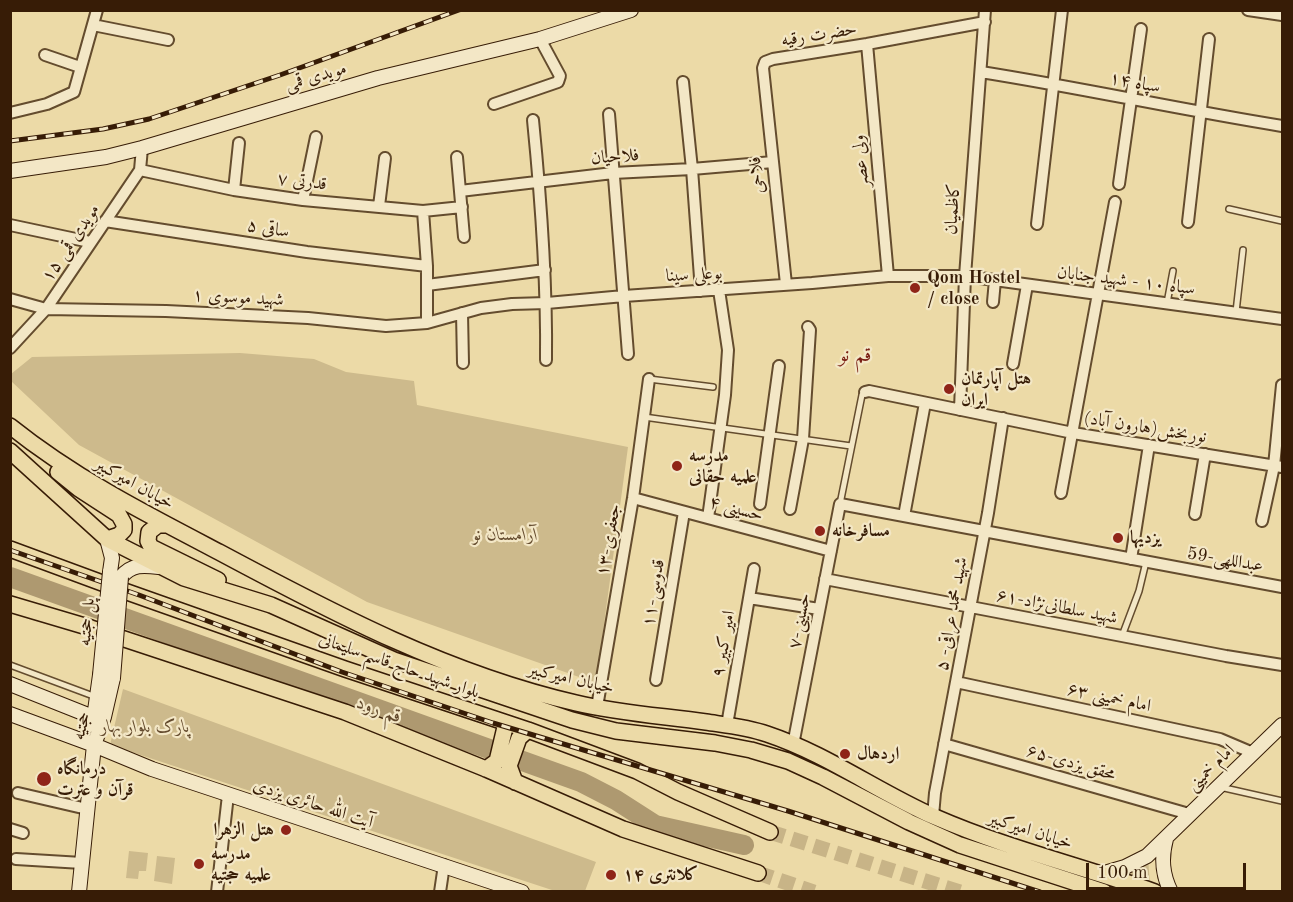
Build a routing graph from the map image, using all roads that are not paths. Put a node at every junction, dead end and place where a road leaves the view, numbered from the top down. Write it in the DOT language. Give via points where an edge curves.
graph roads {
  1 [pos="97,10"];
  2 [pos="631,10"];
  3 [pos="1062,10"];
  4 [pos="1248,10"];
  5 [pos="1282,15"];
  6 [pos="985,16"];
  7 [pos="93,25"];
  8 [pos="1141,29"];
  9 [pos="540,39"];
  10 [pos="1209,39"];
  11 [pos="168,40"];
  12 [pos="867,44"];
  13 [pos="45,55"];
  14 [pos="765,63"];
  15 [pos="81,67"];
  16 [pos="981,72"];
  17 [pos="683,82"];
  18 [pos="1054,83"];
  19 [pos="1133,99"];
  20 [pos="494,104"];
  21 [pos="1199,112"];
  22 [pos="10,113"];
  23 [pos="609,114"];
  24 [pos="533,120"];
  25 [pos="1282,126"];
  26 [pos="316,138"];
  27 [pos="238,143"];
  28 [pos="142,148"];
  29 [pos="457,157"];
  30 [pos="385,158"];
  31 [pos="773,162"];
  32 [pos="692,169"];
  33 [pos="140,170"];
  34 [pos="10,171"];
  35 [pos="614,173"];
  36 [pos="539,182"];
  37 [pos="1119,183"];
  38 [pos="234,190"];
  39 [pos="460,191"];
  40 [pos="303,200"];
  41 [pos="1115,202"];
  42 [pos="379,206"];
  43 [pos="462,207"];
  44 [pos="1229,209"];
  45 [pos="423,211"];
  46 [pos="1282,221"];
  47 [pos="105,222"];
  48 [pos="1188,222"];
  49 [pos="1037,224"];
  50 [pos="10,225"];
  51 [pos="464,237"];
  52 [pos="90,242"];
  53 [pos="1242,249"];
  54 [pos="427,266"];
  55 [pos="545,270"];
  56 [pos="1173,271"];
  57 [pos="888,276"];
  58 [pos="965,276"];
  59 [pos="995,280"];
  60 [pos="786,284"];
  61 [pos="427,285"];
  62 [pos="1027,285"];
  63 [pos="719,290"];
  64 [pos="701,291"];
  65 [pos="1098,294"];
  66 [pos="624,296"];
  67 [pos="10,299"];
  68 [pos="993,302"];
  69 [pos="547,303"];
  70 [pos="1167,303"];
  71 [pos="46,309"];
  72 [pos="462,312"];
  73 [pos="1236,312"];
  74 [pos="1282,318"];
  75 [pos="427,323"];
  76 [pos="808,327"];
  77 [pos="10,348"];
  78 [pos="628,354"];
  79 [pos="546,360"];
  80 [pos="463,363"];
  81 [pos="1013,364"];
  82 [pos="779,366"];
  83 [pos="649,379"];
  84 [pos="1282,385"];
  85 [pos="713,387"];
  86 [pos="865,392"];
  87 [pos="925,403"];
  88 [pos="960,410"];
  89 [pos="644,417"];
  90 [pos="1004,418"];
  91 [pos="721,428"];
  92 [pos="15,430"];
  93 [pos="1073,433"];
  94 [pos="770,435"];
  95 [pos="803,439"];
  96 [pos="1149,445"];
  97 [pos="851,446"];
  98 [pos="10,451"];
  99 [pos="1205,454"];
  100 [pos="1278,466"];
  101 [pos="1061,493"];
  102 [pos="633,498"];
  103 [pos="760,504"];
  104 [pos="840,504"];
  105 [pos="790,509"];
  106 [pos="684,512"];
  107 [pos="1195,514"];
  108 [pos="904,516"];
  109 [pos="708,518"];
  110 [pos="1262,520"];
  111 [pos="167,525"];
  112 [pos="984,531"];
  113 [pos="107,539"];
  114 [pos="10,549"];
  115 [pos="831,551"];
  116 [pos="1131,559"];
  117 [pos="1146,562"];
  118 [pos="159,567"];
  119 [pos="754,569"];
  120 [pos="116,575"];
  121 [pos="825,579"];
  122 [pos="1282,587"];
  123 [pos="749,598"];
  124 [pos="10,604"];
  125 [pos="271,605"];
  126 [pos="969,606"];
  127 [pos="819,609"];
  128 [pos="1122,636"];
  129 [pos="10,665"];
  130 [pos="1282,665"];
  131 [pos="106,676"];
  132 [pos="656,681"];
  133 [pos="956,682"];
  134 [pos="10,684"];
  135 [pos="96,697"];
  136 [pos="597,707"];
  137 [pos="10,714"];
  138 [pos="93,717"];
  139 [pos="727,725"];
  140 [pos="1282,725"];
  141 [pos="514,731"];
  142 [pos="944,744"];
  143 [pos="94,745"];
  144 [pos="793,745"];
  145 [pos="1253,753"];
  146 [pos="498,765"];
  147 [pos="515,783"];
  148 [pos="1218,787"];
  149 [pos="18,793"];
  150 [pos="228,795"];
  151 [pos="1282,801"];
  152 [pos="87,809"];
  153 [pos="1189,814"];
  154 [pos="933,816"];
  155 [pos="10,829"];
  156 [pos="770,832"];
  157 [pos="23,833"];
  158 [pos="1166,839"];
  159 [pos="16,859"];
  160 [pos="82,863"];
  161 [pos="444,865"];
  162 [pos="758,873"];
  163 [pos="1101,874"];
  164 [pos="79,891"];
  165 [pos="217,891"];
  166 [pos="440,891"];
  167 [pos="522,891"];
  168 [pos="1104,891"];
  169 [pos="1155,891"];
  170 [pos="1171,891"];
  1 -- 7 [label="street"];
  2 -- 9 [label="main road, مویدی قمی"];
  3 -- 18 [label="street"];
  4 -- 5 [label="street"];
  6 -- 12 [label="street, حضرت رقیه"];
  6 -- 16 [label="street, کاظمیان"];
  7 -- 11 [label="street"];
  7 -- 15 [label="street"];
  8 -- 19 [label="street"];
  9 -- 20 [label="street" via="560,76 558,82"];
  9 -- 28 [label="main road, مویدی قمی" via="378,78"];
  10 -- 21 [label="street"];
  12 -- 14 [label="street, حضرت رقیه"];
  12 -- 57 [label="street, ولی عصر"];
  13 -- 15 [label="street"];
  14 -- 31 [label="street, فلاحی"];
  15 -- 22 [label="street" via="74,92"];
  16 -- 18 [label="street, سپاه ۱۴"];
  16 -- 58 [label="street, کاظمیان"];
  17 -- 32 [label="street"];
  18 -- 19 [label="street, سپاه ۱۴"];
  18 -- 49 [label="street"];
  19 -- 21 [label="street, سپاه ۱۴"];
  19 -- 37 [label="street"];
  21 -- 25 [label="street, سپاه ۱۴"];
  21 -- 48 [label="street"];
  23 -- 35 [label="street"];
  24 -- 36 [label="street"];
  26 -- 40 [label="street"];
  27 -- 38 [label="street"];
  28 -- 33 [label="street, مویدی قمی ۱۵"];
  28 -- 34 [label="main road, مویدی قمی" via="106,158"];
  29 -- 39 [label="street"];
  30 -- 42 [label="street"];
  31 -- 32 [label="street, فلاحیان"];
  31 -- 60 [label="street, فلاحی"];
  32 -- 35 [label="street, فلاحیان"];
  32 -- 64 [label="street"];
  33 -- 38 [label="street, قدرتی ۷"];
  33 -- 47 [label="street, مویدی قمی ۱۵"];
  35 -- 36 [label="street, فلاحیان"];
  35 -- 66 [label="street"];
  36 -- 39 [label="street, فلاحیان"];
  36 -- 55 [label="street"];
  38 -- 40 [label="street, قدرتی ۷"];
  39 -- 43 [label="street"];
  40 -- 42 [label="street, قدرتی ۷"];
  41 -- 65 [label="street"];
  42 -- 45 [label="street, قدرتی ۷"];
  43 -- 45 [label="street, قدرتی ۷"];
  43 -- 51 [label="street"];
  44 -- 46 [label="lane"];
  45 -- 54 [label="street"];
  47 -- 52 [label="street, مویدی قمی ۱۵"];
  47 -- 54 [label="street, ساقی ۵"];
  50 -- 52 [label="street"];
  52 -- 71 [label="street, مویدی قمی ۱۵"];
  53 -- 73 [label="lane"];
  54 -- 61 [label="street"];
  55 -- 61 [label="street"];
  55 -- 69 [label="street"];
  56 -- 70 [label="lane"];
  57 -- 58 [label="street, بوعلی سینا"];
  57 -- 60 [label="street, بوعلی سینا"];
  58 -- 59 [label="street, سپاه ۱۰ - شهید جنابان"];
  58 -- 88 [label="street, کاظمیان"];
  59 -- 62 [label="street, سپاه ۱۰ - شهید جنابان"];
  59 -- 68 [label="street"];
  60 -- 63 [label="street, بوعلی سینا"];
  61 -- 75 [label="street"];
  62 -- 65 [label="street, سپاه ۱۰ - شهید جنابان"];
  62 -- 81 [label="street"];
  63 -- 64 [label="street, بوعلی سینا"];
  63 -- 91 [label="street" via="728,350"];
  64 -- 66 [label="street, بوعلی سینا"];
  65 -- 70 [label="street, سپاه ۱۰ - شهید جنابان"];
  65 -- 93 [label="street"];
  66 -- 69 [label="street, بوعلی سینا"];
  66 -- 78 [label="street"];
  67 -- 71 [label="street, شهید موسوی ۱"];
  69 -- 72 [label="street, بوعلی سینا"];
  69 -- 79 [label="street"];
  70 -- 73 [label="street, سپاه ۱۰ - شهید جنابان"];
  71 -- 75 [label="street, شهید موسوی ۱" via="308,318 386,326"];
  71 -- 77 [label="street, مویدی قمی ۱۵"];
  72 -- 75 [label="street, بوعلی سینا"];
  72 -- 80 [label="street"];
  73 -- 74 [label="street, سپاه ۱۰ - شهید جنابان"];
  76 -- 95 [label="street" via="810,357"];
  82 -- 94 [label="street"];
  83 -- 85 [label="lane"];
  83 -- 89 [label="street, جعفری-۱۳"];
  84 -- 100 [label="street"];
  86 -- 87 [label="street, نوربخش(هارون آباد)"];
  86 -- 97 [label="lane"];
  87 -- 88 [label="street, نوربخش(هارون آباد)"];
  87 -- 108 [label="street"];
  88 -- 90 [label="street, نوربخش(هارون آباد)"];
  89 -- 91 [label="lane"];
  89 -- 102 [label="street, جعفری-۱۳"];
  90 -- 93 [label="street, نوربخش(هارون آباد)"];
  90 -- 112 [label="street, شهید محمد عراقی- ۵"];
  91 -- 94 [label="lane"];
  91 -- 109 [label="street"];
  92 -- 111 [label="main road, خیابان امیرکبیر" via="90,483"];
  92 -- 113 [label="main road" via="79,489 123,518 124,530"];
  93 -- 96 [label="street, نوربخش(هارون آباد)"];
  93 -- 101 [label="street"];
  94 -- 95 [label="lane"];
  94 -- 103 [label="street"];
  95 -- 97 [label="lane"];
  95 -- 105 [label="street"];
  96 -- 99 [label="street, نوربخش(هارون آباد)"];
  96 -- 116 [label="street"];
  97 -- 104 [label="lane"];
  98 -- 113 [label="main road, خیابان امیرکبیر"];
  99 -- 100 [label="street, نوربخش(هارون آباد)"];
  99 -- 107 [label="street"];
  100 -- 110 [label="street"];
  102 -- 106 [label="street, حسینی ۴"];
  102 -- 136 [label="street, جعفری-۱۳"];
  104 -- 108 [label="street, عبداللهی-59"];
  104 -- 115 [label="street, حسینی-۷"];
  106 -- 109 [label="street, حسینی ۴"];
  106 -- 132 [label="street, قدوسی-۱۱"];
  108 -- 112 [label="street, عبداللهی-59"];
  109 -- 115 [label="street, حسینی ۴"];
  111 -- 125 [label="main road" via="158,525 149,532 148,541 157,552"];
  111 -- 136 [label="main road, خیابان امیرکبیر" via="397,642 507,684"];
  112 -- 116 [label="street, عبداللهی-59"];
  112 -- 126 [label="street, شهید محمد عراقی- ۵"];
  113 -- 118 [label="main road, خیابان امیرکبیر"];
  113 -- 120 [label="main road, پل حجتیه"];
  114 -- 141 [label="main road, بلوار شهید حاج قاسم سلیمانی"];
  115 -- 121 [label="street, حسینی-۷"];
  116 -- 117 [label="street, عبداللهی-59"];
  117 -- 122 [label="street, عبداللهی-59"];
  117 -- 128 [label="lane"];
  118 -- 120 [label="main road" via="137,566"];
  118 -- 125 [label="main road, خیابان امیرکبیر"];
  119 -- 123 [label="street, امیر کبیر ۹"];
  120 -- 131 [label="main road, پل حجتیه, bridge"];
  121 -- 126 [label="street, شهید سلطانی‌نژاد-۶۱"];
  121 -- 127 [label="street, حسینی-۷"];
  123 -- 127 [label="street"];
  123 -- 139 [label="street, امیر کبیر ۹"];
  124 -- 146 [label="main road"];
  125 -- 168 [label="main road, خیابان امیرکبیر" via="394,660 572,720 616,731 724,744 788,761 960,845"];
  126 -- 128 [label="street, شهید سلطانی‌نژاد-۶۱"];
  126 -- 133 [label="street, شهید محمد عراقی- ۵"];
  127 -- 144 [label="street, حسینی-۷"];
  128 -- 130 [label="street, شهید سلطانی‌نژاد-۶۱"];
  129 -- 135 [label="lane"];
  131 -- 135 [label="main road, حجتیه"];
  131 -- 143 [label="main road, حجتیه" via="104,717"];
  133 -- 142 [label="street, شهید محمد عراقی- ۵"];
  133 -- 145 [label="street, امام خمینی ۶۳" via="1220,739"];
  134 -- 138 [label="main road"];
  135 -- 138 [label="main road, حجتیه"];
  136 -- 139 [label="main road, خیابان امیرکبیر"];
  137 -- 143 [label="main road, آیت الله‌ حائری‌ یزدی"];
  138 -- 143 [label="main road, حجتیه"];
  139 -- 144 [label="main road, خیابان امیرکبیر" via="756,730"];
  140 -- 145 [label="main road, امام خمینی"];
  141 -- 146 [label="main road"];
  141 -- 156 [label="main road, بلوار شهید حاج قاسم سلیمانی" via="637,771"];
  142 -- 153 [label="street, محقق یزدی-۶۵"];
  142 -- 154 [label="street, شهید محمد عراقی- ۵"];
  143 -- 150 [label="main road, آیت الله‌ حائری‌ یزدی"];
  143 -- 152 [label="main road, حجتیه"];
  144 -- 154 [label="main road, خیابان امیرکبیر"];
  145 -- 148 [label="main road, امام خمینی"];
  146 -- 147 [label="main road"];
  146 -- 147 [label="main road"];
  147 -- 162 [label="main road" via="623,830"];
  148 -- 151 [label="lane"];
  148 -- 153 [label="main road, امام خمینی"];
  149 -- 152 [label="street"];
  150 -- 161 [label="main road, آیت الله‌ حائری‌ یزدی"];
  150 -- 165 [label="street"];
  152 -- 160 [label="main road, حجتیه"];
  153 -- 158 [label="main road, امام خمینی"];
  154 -- 163 [label="main road, خیابان امیرکبیر" via="990,840"];
  155 -- 157 [label="street"];
  158 -- 163 [label="main road, امام خمینی" via="1147,856"];
  158 -- 170 [label="main road" via="1163,870"];
  159 -- 160 [label="street"];
  160 -- 164 [label="main road, حجتیه"];
  161 -- 166 [label="street"];
  161 -- 167 [label="main road, آیت الله‌ حائری‌ یزدی"];
  163 -- 169 [label="main road, خیابان امیرکبیر"];
}
